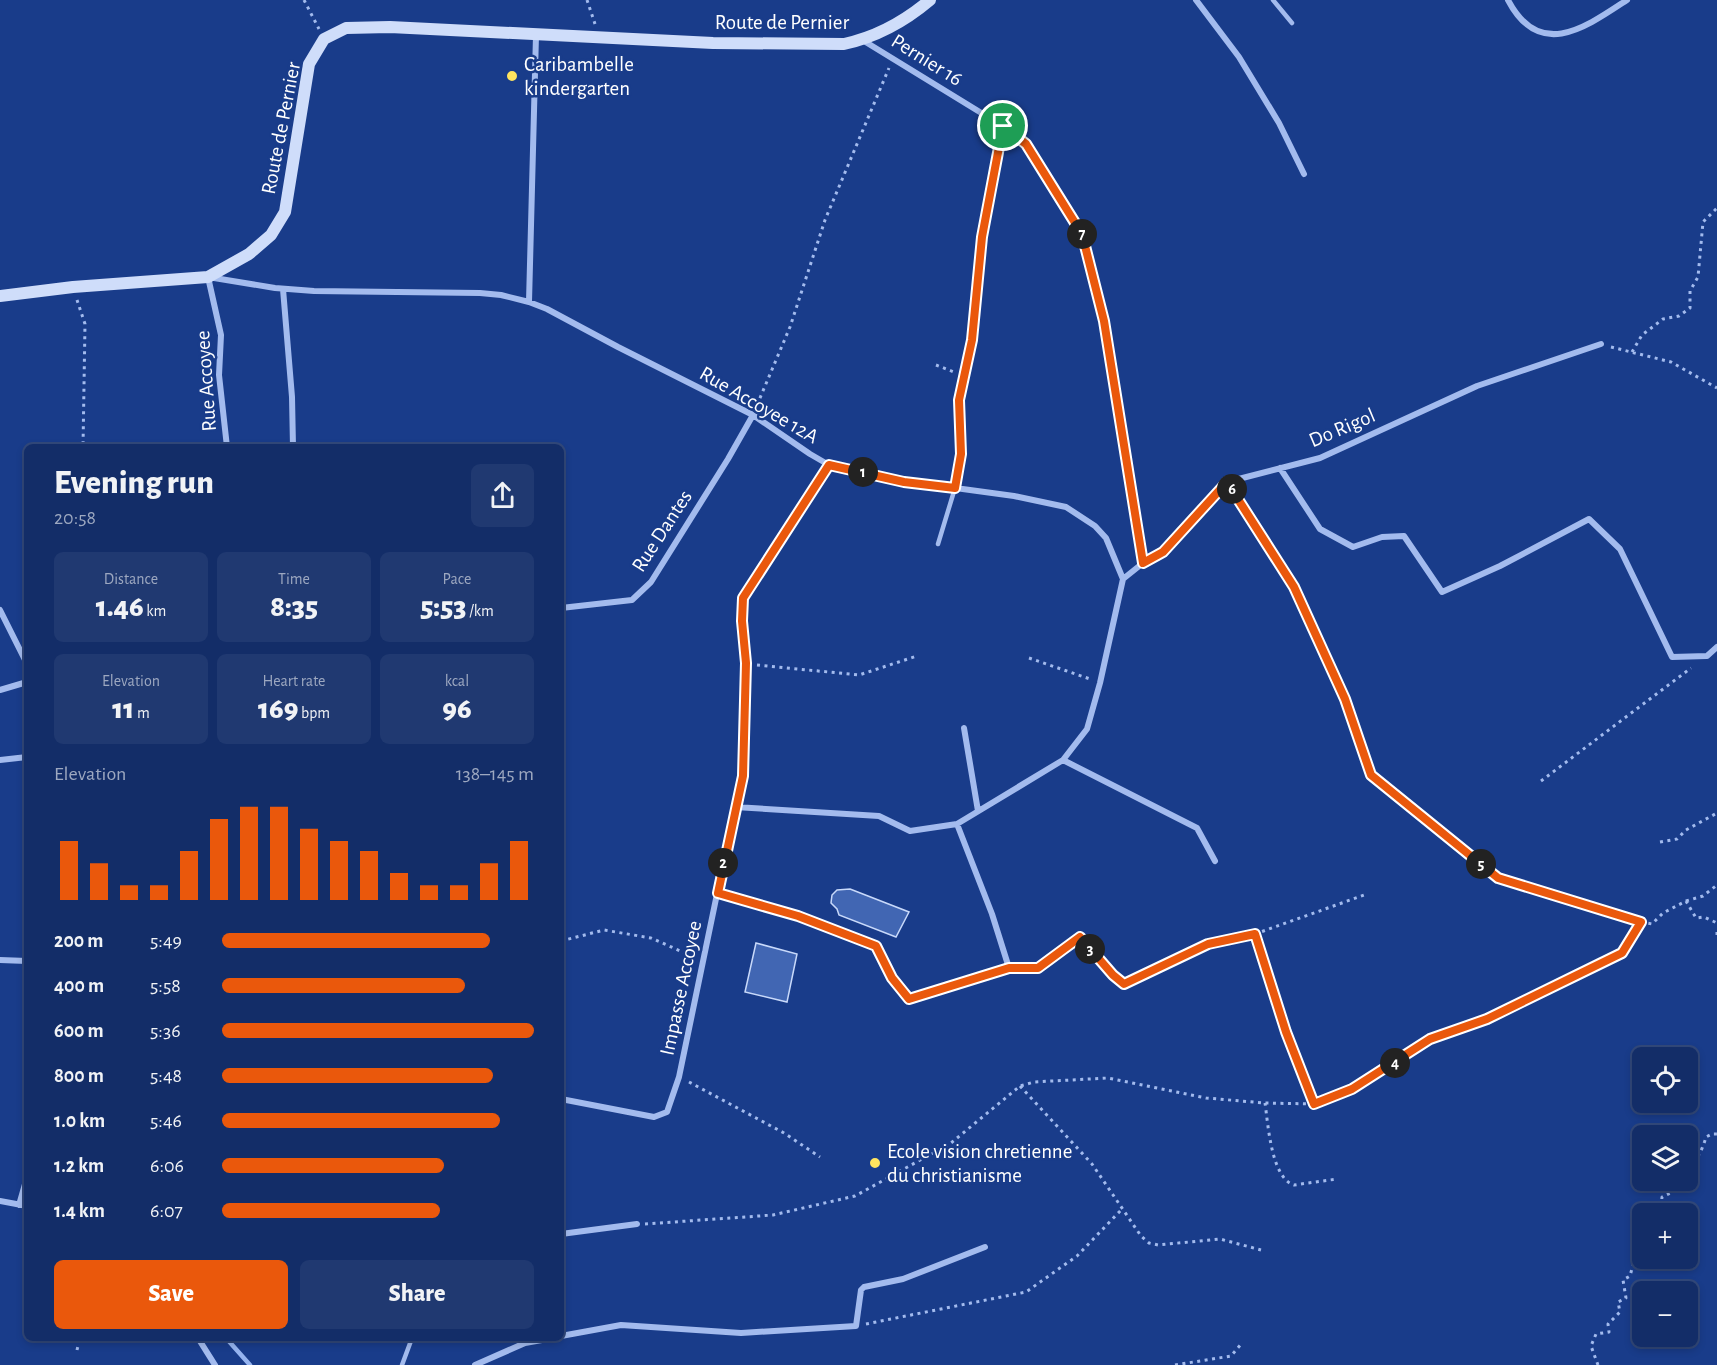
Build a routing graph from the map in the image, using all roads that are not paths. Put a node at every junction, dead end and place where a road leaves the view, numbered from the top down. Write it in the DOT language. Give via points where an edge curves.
graph roads {
  1 [pos="930,0"];
  2 [pos="1196,0"];
  3 [pos="1273,0"];
  4 [pos="1508,0"];
  5 [pos="1627,0"];
  6 [pos="1292,23"];
  7 [pos="536,34"];
  8 [pos="863,40"];
  9 [pos="1003,126"];
  10 [pos="1304,174"];
  11 [pos="208,277"];
  12 [pos="283,289"];
  13 [pos="0,296"];
  14 [pos="529,302"];
  15 [pos="1600,344"];
  16 [pos="753,415"];
  17 [pos="227,444"];
  18 [pos="293,444"];
  19 [pos="829,465"];
  20 [pos="1280,468"];
  21 [pos="955,488"];
  22 [pos="938,544"];
  23 [pos="1143,563"];
  24 [pos="1124,579"];
  25 [pos="564,608"];
  26 [pos="0,610"];
  27 [pos="1717,647"];
  28 [pos="24,658"];
  29 [pos="24,682"];
  30 [pos="0,690"];
  31 [pos="964,728"];
  32 [pos="24,757"];
  33 [pos="0,760"];
  34 [pos="1063,760"];
  35 [pos="735,807"];
  36 [pos="978,811"];
  37 [pos="957,824"];
  38 [pos="1215,861"];
  39 [pos="0,960"];
  40 [pos="24,961"];
  41 [pos="1009,968"];
  42 [pos="564,1100"];
  43 [pos="24,1188"];
  44 [pos="0,1201"];
  45 [pos="19,1205"];
  46 [pos="24,1206"];
  47 [pos="638,1224"];
  48 [pos="564,1234"];
  49 [pos="985,1246"];
  50 [pos="564,1335"];
  51 [pos="200,1341"];
  52 [pos="411,1341"];
  53 [pos="536,1341"];
  54 [pos="215,1365"];
  55 [pos="402,1365"];
  56 [pos="475,1365"];
  1 -- 8 [label="street, Route de Pernier" via="913,15"];
  2 -- 10 [label="street" via="1239,57 1280,123"];
  3 -- 6 [label="lane"];
  4 -- 5 [label="street" via="1516,14 1531,26 1555,36 1580,27"];
  7 -- 8 [label="street, Route de Pernier" via="772,44 844,44"];
  7 -- 11 [label="street, Route de Pernier" via="346,28 324,39 309,63 285,212 271,235 249,254"];
  7 -- 14 [label="street"];
  8 -- 9 [label="street, Pernier 16"];
  9 -- 21 [label="street" via="982,237 972,340 963,377 958,415 961,454"];
  9 -- 23 [label="street, Pernier 16" via="1026,144 1082,234 1104,321"];
  11 -- 12 [label="street, Rue Accoyee 12A"];
  11 -- 13 [label="street, Route de Pernier"];
  11 -- 17 [label="street, Rue Accoyee" via="221,335 219,375"];
  12 -- 14 [label="street, Rue Accoyee 12A" via="480,293"];
  12 -- 18 [label="street"];
  14 -- 16 [label="street, Rue Accoyee 12A"];
  15 -- 20 [label="street, Do Rigol" via="1477,386 1320,458"];
  16 -- 19 [label="street, Rue Accoyee 12A"];
  16 -- 25 [label="street, Rue Dantes" via="651,582 632,600"];
  19 -- 21 [label="street, Rue Accoyee 12A" via="904,482"];
  19 -- 35 [label="street, Impasse Accoyee" via="743,598 743,776"];
  20 -- 23 [label="street, Do Rigol" via="1227,482 1163,552"];
  20 -- 27 [label="street" via="1320,529 1353,547 1382,537 1404,536 1442,592 1589,519 1620,549 1672,657 1707,656"];
  21 -- 22 [label="lane"];
  21 -- 24 [label="street, Rue Accoyee 12A" via="1066,507 1106,538"];
  23 -- 24 [label="street"];
  24 -- 34 [label="street" via="1087,729"];
  26 -- 28 [label="street"];
  29 -- 30 [label="street"];
  31 -- 36 [label="street"];
  32 -- 33 [label="street"];
  34 -- 36 [label="street"];
  34 -- 38 [label="street" via="1197,828"];
  35 -- 37 [label="street" via="879,816 910,831"];
  35 -- 42 [label="street, Impasse Accoyee" via="679,1077 667,1112 654,1118"];
  36 -- 37 [label="street"];
  37 -- 41 [label="street"];
  39 -- 40 [label="street"];
  43 -- 45 [label="street"];
  44 -- 45 [label="street"];
  45 -- 46 [label="street"];
  47 -- 48 [label="street"];
  49 -- 50 [label="street" via="903,1279 864,1287 856,1326 741,1333 621,1325"];
  51 -- 54 [label="street"];
  52 -- 55 [label="lane"];
  53 -- 56 [label="street"];
}
